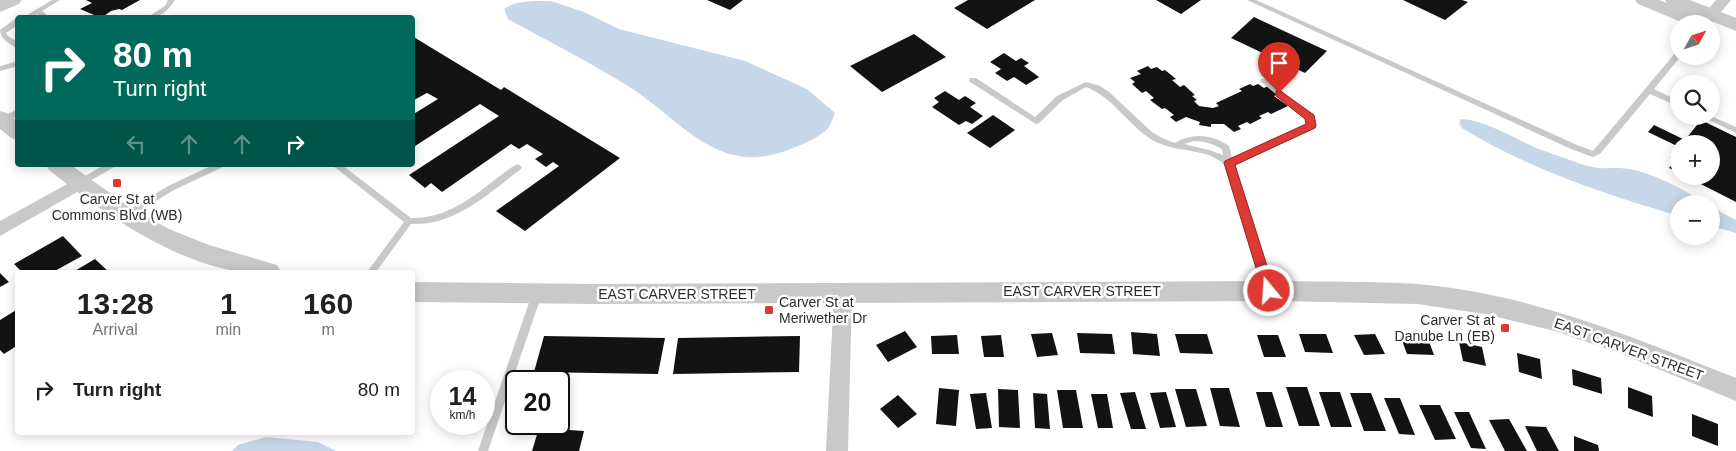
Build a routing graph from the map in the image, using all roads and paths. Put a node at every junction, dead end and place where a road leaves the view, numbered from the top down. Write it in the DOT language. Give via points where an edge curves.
graph roads {
  1 [pos="13,0"];
  2 [pos="57,0"];
  3 [pos="172,0"];
  4 [pos="1250,0"];
  5 [pos="1644,0"];
  6 [pos="1674,0"];
  7 [pos="1724,0"];
  8 [pos="0,7"];
  9 [pos="37,11"];
  10 [pos="30,15"];
  11 [pos="43,15"];
  12 [pos="154,15"];
  13 [pos="1687,15"];
  14 [pos="1696,15"];
  15 [pos="1712,15"];
  16 [pos="15,23"];
  17 [pos="1720,23"];
  18 [pos="1736,25"];
  19 [pos="1720,29"];
  20 [pos="1736,38"];
  21 [pos="15,44"];
  22 [pos="15,64"];
  23 [pos="1670,64"];
  24 [pos="0,69"];
  25 [pos="972,80"];
  26 [pos="1264,81"];
  27 [pos="1648,90"];
  28 [pos="1670,100"];
  29 [pos="1720,123"];
  30 [pos="1736,130"];
  31 [pos="1175,146"];
  32 [pos="1229,163"];
  33 [pos="60,167"];
  34 [pos="108,167"];
  35 [pos="216,167"];
  36 [pos="339,167"];
  37 [pos="518,167"];
  38 [pos="80,183"];
  39 [pos="127,215"];
  40 [pos="409,221"];
  41 [pos="0,229"];
  42 [pos="262,270"];
  43 [pos="373,270"];
  44 [pos="1269,291"];
  45 [pos="415,292"];
  46 [pos="843,292"];
  47 [pos="537,294"];
  48 [pos="1736,390"];
  49 [pos="483,451"];
  50 [pos="837,451"];
  1 -- 8 [label="street"];
  2 -- 9 [label="lane"];
  3 -- 12 [label="lane"];
  4 -- 27 [label="lane" via="1593,154"];
  5 -- 13 [label="street"];
  6 -- 14 [label="street"];
  7 -- 15 [label="street"];
  9 -- 10 [label="lane"];
  9 -- 11 [label="lane"];
  16 -- 21 [label="lane" via="2,32"];
  17 -- 18 [label="street"];
  19 -- 20 [label="street"];
  22 -- 24 [label="lane"];
  23 -- 27 [label="lane"];
  25 -- 31 [label="lane" via="1036,121 1060,98 1086,84 1099,88 1158,140"];
  26 -- 32 [label="lane" via="1310,118 1311,125"];
  27 -- 28 [label="lane"];
  29 -- 30 [label="lane"];
  31 -- 32 [label="lane" via="1216,154"];
  31 -- 32 [label="lane" via="1184,140 1197,138 1214,140 1226,148"];
  32 -- 44 [label="lane"];
  33 -- 38 [label="street"];
  34 -- 38 [label="lane"];
  35 -- 39 [label="lane" via="171,188"];
  36 -- 40 [label="lane"];
  37 -- 40 [label="lane" via="444,217"];
  38 -- 39 [label="street"];
  38 -- 41 [label="street"];
  39 -- 42 [label="street" via="162,235 203,252"];
  40 -- 43 [label="lane"];
  44 -- 46 [label="street, EAST CARVER STREET"];
  44 -- 48 [label="street, EAST CARVER STREET" via="1397,292 1485,304 1591,332"];
  45 -- 47 [label="street, EAST CARVER STREET"];
  46 -- 47 [label="street, EAST CARVER STREET"];
  46 -- 50 [label="street"];
  47 -- 49 [label="lane"];
}
